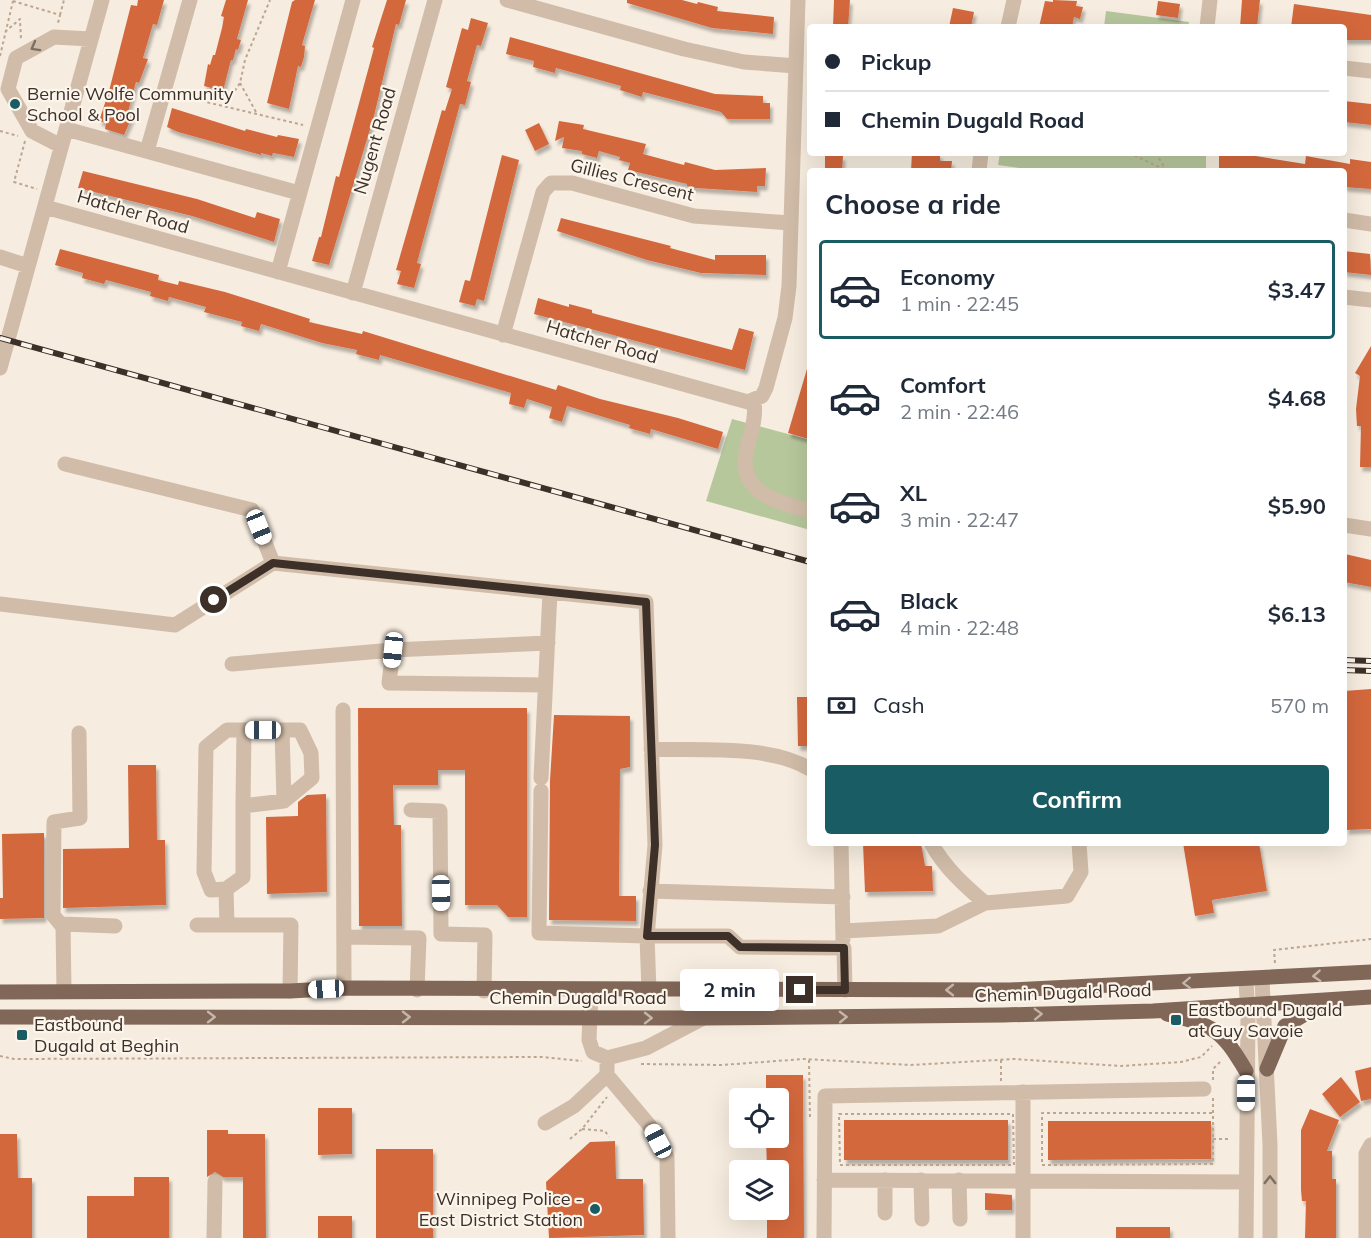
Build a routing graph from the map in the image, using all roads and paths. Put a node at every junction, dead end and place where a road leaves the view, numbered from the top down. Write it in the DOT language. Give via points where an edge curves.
graph roads {
  1 [pos="64,0"];
  2 [pos="102,0"];
  3 [pos="190,0"];
  4 [pos="270,0"];
  5 [pos="353,0"];
  6 [pos="435,0"];
  7 [pos="507,0"];
  8 [pos="798,0"];
  9 [pos="1014,0"];
  10 [pos="1209,0"];
  11 [pos="13,1"];
  12 [pos="60,15"];
  13 [pos="1009,24"];
  14 [pos="1207,24"];
  15 [pos="3,34"];
  16 [pos="56,37"];
  17 [pos="90,39"];
  18 [pos="21,43"];
  19 [pos="0,56"];
  20 [pos="796,66"];
  21 [pos="1347,68"];
  22 [pos="1371,71"];
  23 [pos="240,83"];
  24 [pos="165,86"];
  25 [pos="225,106"];
  26 [pos="256,112"];
  27 [pos="66,129"];
  28 [pos="317,129"];
  29 [pos="0,130"];
  30 [pos="61,146"];
  31 [pos="147,152"];
  32 [pos="1137,156"];
  33 [pos="1163,168"];
  34 [pos="43,190"];
  35 [pos="299,193"];
  36 [pos="45,207"];
  37 [pos="1347,220"];
  38 [pos="791,223"];
  39 [pos="1371,224"];
  40 [pos="0,257"];
  41 [pos="28,266"];
  42 [pos="278,272"];
  43 [pos="353,293"];
  44 [pos="1347,297"];
  45 [pos="1371,300"];
  46 [pos="503,335"];
  47 [pos="0,369"];
  48 [pos="754,401"];
  49 [pos="65,464"];
  50 [pos="807,510"];
  51 [pos="1347,526"];
  52 [pos="1371,530"];
  53 [pos="273,563"];
  54 [pos="550,592"];
  55 [pos="0,604"];
  56 [pos="548,643"];
  57 [pos="393,650"];
  58 [pos="232,664"];
  59 [pos="544,685"];
  60 [pos="343,710"];
  61 [pos="244,730"];
  62 [pos="282,730"];
  63 [pos="79,733"];
  64 [pos="651,749"];
  65 [pos="807,767"];
  66 [pos="284,801"];
  67 [pos="243,806"];
  68 [pos="411,810"];
  69 [pos="841,846"];
  70 [pos="933,846"];
  71 [pos="1079,846"];
  72 [pos="226,890"];
  73 [pos="650,891"];
  74 [pos="843,897"];
  75 [pos="985,903"];
  76 [pos="197,925"];
  77 [pos="227,925"];
  78 [pos="115,926"];
  79 [pos="63,927"];
  80 [pos="843,931"];
  81 [pos="441,934"];
  82 [pos="647,936"];
  83 [pos="344,937"];
  84 [pos="419,938"];
  85 [pos="1371,939"];
  86 [pos="844,948"];
  87 [pos="1274,950"];
  88 [pos="1371,972"];
  89 [pos="1246,980"];
  90 [pos="1262,980"];
  91 [pos="0,985"];
  92 [pos="344,988"];
  93 [pos="417,990"];
  94 [pos="845,990"];
  95 [pos="20,991"];
  96 [pos="64,991"];
  97 [pos="290,991"];
  98 [pos="484,991"];
  99 [pos="591,991"];
  100 [pos="649,991"];
  101 [pos="0,992"];
  102 [pos="1371,997"];
  103 [pos="1332,999"];
  104 [pos="1263,1004"];
  105 [pos="1247,1005"];
  106 [pos="1153,1011"];
  107 [pos="590,1017"];
  108 [pos="2,1018"];
  109 [pos="703,1018"];
  110 [pos="607,1058"];
  111 [pos="1224,1058"];
  112 [pos="1267,1068"];
  113 [pos="1246,1071"];
  114 [pos="607,1075"];
  115 [pos="1204,1089"];
  116 [pos="1023,1092"];
  117 [pos="609,1095"];
  118 [pos="1213,1113"];
  119 [pos="1001,1114"];
  120 [pos="545,1124"];
  121 [pos="582,1129"];
  122 [pos="609,1137"];
  123 [pos="1231,1138"];
  124 [pos="570,1139"];
  125 [pos="1213,1139"];
  126 [pos="1371,1145"];
  127 [pos="824,1180"];
  128 [pos="885,1180"];
  129 [pos="921,1180"];
  130 [pos="960,1180"];
  131 [pos="1023,1180"];
  132 [pos="215,1182"];
  133 [pos="1246,1182"];
  134 [pos="885,1213"];
  135 [pos="922,1219"];
  136 [pos="960,1219"];
  137 [pos="1368,1219"];
  138 [pos="214,1238"];
  139 [pos="668,1238"];
  140 [pos="824,1238"];
  141 [pos="1023,1238"];
  142 [pos="1246,1238"];
  143 [pos="1270,1238"];
  144 [pos="1366,1238"];
  1 -- 12 [label="path"];
  2 -- 17 [label="street"];
  3 -- 24 [label="street"];
  4 -- 23 [label="path" via="245,60"];
  5 -- 28 [label="street"];
  6 -- 43 [label="street, Nugent Road"];
  7 -- 20 [label="street" via="694,51 744,62"];
  8 -- 20 [label="street"];
  9 -- 13 [label="street"];
  10 -- 14 [label="street"];
  11 -- 12 [label="path"];
  11 -- 15 [label="path"];
  12 -- 16 [label="path"];
  15 -- 18 [label="path" via="20,19"];
  15 -- 19 [label="path"];
  16 -- 17 [label="street"];
  16 -- 30 [label="street, one-way" via="16,58 8,89 32,130"];
  17 -- 27 [label="street"];
  20 -- 38 [label="street"];
  21 -- 22 [label="street"];
  23 -- 25 [label="path"];
  23 -- 26 [label="path"];
  24 -- 25 [label="path"];
  24 -- 31 [label="street"];
  25 -- 26 [label="path"];
  26 -- 28 [label="path"];
  27 -- 30 [label="street"];
  27 -- 31 [label="street"];
  28 -- 35 [label="street"];
  29 -- 34 [label="path" via="26,138 14,182"];
  30 -- 36 [label="street"];
  31 -- 35 [label="street"];
  32 -- 33 [label="path"];
  35 -- 42 [label="street"];
  36 -- 41 [label="street"];
  36 -- 42 [label="street, Hatcher Road"];
  37 -- 39 [label="street"];
  38 -- 46 [label="street, Gillies Crescent" via="694,216 573,183 551,183 543,192"];
  38 -- 48 [label="street" via="785,318 766,388"];
  40 -- 41 [label="street"];
  41 -- 47 [label="street"];
  42 -- 43 [label="street, Hatcher Road"];
  43 -- 46 [label="street, Hatcher Road"];
  44 -- 45 [label="street"];
  46 -- 48 [label="street, Hatcher Road" via="739,401"];
  48 -- 50 [label="street" via="756,417 746,461 747,475 754,487 772,500"];
  49 -- 53 [label="street" via="252,510"];
  51 -- 52 [label="street"];
  53 -- 54 [label="street"];
  53 -- 55 [label="street" via="176,625"];
  54 -- 56 [label="street"];
  54 -- 64 [label="street" via="646,602"];
  56 -- 57 [label="street"];
  56 -- 59 [label="street"];
  57 -- 58 [label="street"];
  57 -- 59 [label="street" via="389,683"];
  59 -- 82 [label="street" via="539,933"];
  60 -- 83 [label="street"];
  61 -- 62 [label="street"];
  61 -- 67 [label="street"];
  61 -- 72 [label="street" via="227,730 206,747 204,872 211,890"];
  62 -- 66 [label="street"];
  62 -- 66 [label="street" via="300,730 311,753 312,778"];
  63 -- 79 [label="street" via="80,818 54,822 53,915"];
  64 -- 65 [label="street" via="764,753"];
  64 -- 73 [label="street" via="655,845"];
  66 -- 67 [label="street"];
  67 -- 72 [label="street" via="243,877"];
  68 -- 81 [label="street" via="440,811"];
  69 -- 74 [label="street"];
  70 -- 75 [label="street" via="940,860"];
  71 -- 75 [label="street" via="1081,872 1067,896"];
  72 -- 77 [label="street"];
  73 -- 74 [label="street"];
  73 -- 82 [label="street"];
  74 -- 80 [label="street"];
  75 -- 80 [label="street" via="938,926"];
  76 -- 77 [label="street"];
  77 -- 97 [label="street" via="291,925"];
  78 -- 79 [label="street"];
  79 -- 96 [label="street"];
  80 -- 86 [label="street"];
  81 -- 84 [label="street"];
  81 -- 98 [label="street" via="485,935"];
  82 -- 86 [label="street" via="728,936 740,947"];
  82 -- 100 [label="street"];
  83 -- 84 [label="street"];
  83 -- 92 [label="street"];
  84 -- 93 [label="street"];
  85 -- 87 [label="path"];
  86 -- 94 [label="street"];
  88 -- 90 [label="main road, Chemin Dugald Road, one-way"];
  89 -- 90 [label="main road, Chemin Dugald Road"];
  89 -- 94 [label="main road, Chemin Dugald Road, one-way" via="1010,990"];
  89 -- 105 [label="street"];
  90 -- 104 [label="street"];
  91 -- 95 [label="main road"];
  92 -- 93 [label="main road, Chemin Dugald Road"];
  92 -- 97 [label="main road, Chemin Dugald Road"];
  93 -- 98 [label="main road, Chemin Dugald Road"];
  94 -- 100 [label="main road, Chemin Dugald Road"];
  95 -- 96 [label="main road, Chemin Dugald Road"];
  95 -- 101 [label="main road, Chemin Dugald Road"];
  96 -- 97 [label="main road, Chemin Dugald Road"];
  98 -- 99 [label="main road, Chemin Dugald Road"];
  99 -- 100 [label="main road, Chemin Dugald Road"];
  99 -- 107 [label="street"];
  102 -- 103 [label="main road, Chemin Dugald Road"];
  103 -- 104 [label="main road, Chemin Dugald Road"];
  103 -- 112 [label="main road" via="1285,1026"];
  104 -- 105 [label="main road, Chemin Dugald Road"];
  104 -- 112 [label="street"];
  105 -- 106 [label="main road, Chemin Dugald Road"];
  105 -- 113 [label="street"];
  109 -- 106 [label="main road, Chemin Dugald Road, one-way"];
  106 -- 113 [label="main road" via="1206,1023 1223,1036"];
  108 -- 107 [label="main road, Chemin Dugald Road, one-way"];
  107 -- 109 [label="main road, Chemin Dugald Road, one-way"];
  107 -- 110 [label="street" via="593,1052"];
  109 -- 110 [label="street" via="646,1048"];
  110 -- 114 [label="street"];
  111 -- 118 [label="path" via="1213,1068"];
  143 -- 112 [label="street, one-way"];
  113 -- 133 [label="street"];
  114 -- 120 [label="street" via="574,1106"];
  114 -- 139 [label="street" via="649,1125 667,1157"];
  115 -- 116 [label="street"];
  116 -- 127 [label="street" via="825,1096"];
  116 -- 131 [label="street"];
  117 -- 121 [label="path"];
  118 -- 125 [label="path"];
  118 -- 125 [label="path" via="1042,1113 1042,1165 1213,1164"];
  119 -- 119 [label="path" via="1013,1114 1014,1165 840,1165 839,1114"];
  121 -- 122 [label="path" via="597,1128"];
  121 -- 124 [label="path"];
  123 -- 125 [label="path"];
  126 -- 137 [label="street" via="1366,1154"];
  127 -- 128 [label="street"];
  127 -- 140 [label="street"];
  128 -- 129 [label="street"];
  128 -- 134 [label="street"];
  129 -- 130 [label="street"];
  129 -- 135 [label="street"];
  130 -- 131 [label="street"];
  130 -- 136 [label="street"];
  131 -- 133 [label="street"];
  131 -- 141 [label="street"];
  132 -- 138 [label="street"];
  133 -- 142 [label="street"];
  137 -- 144 [label="street"];
}
